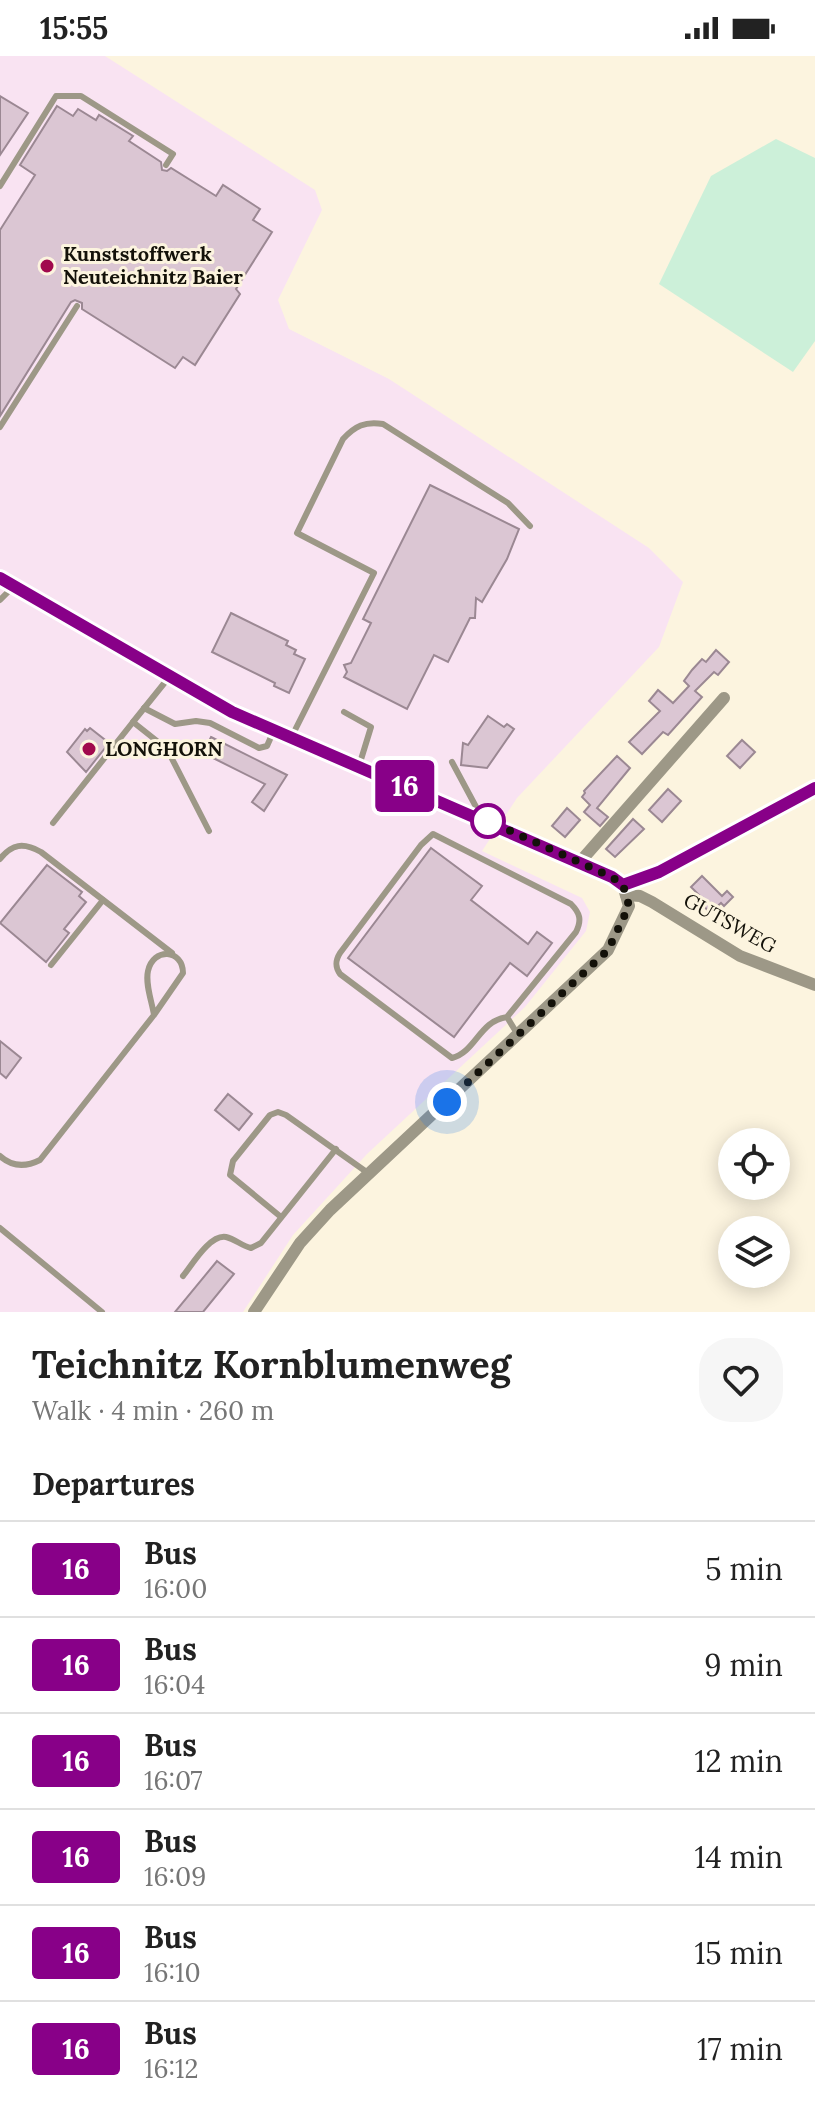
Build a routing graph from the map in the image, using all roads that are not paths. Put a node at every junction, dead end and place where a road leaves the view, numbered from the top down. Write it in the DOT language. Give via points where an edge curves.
graph roads {
  1 [pos="166,165"];
  2 [pos="0,186"];
  3 [pos="77,306"];
  4 [pos="0,427"];
  5 [pos="530,526"];
  6 [pos="0,578"];
  7 [pos="14,586"];
  8 [pos="0,600"];
  9 [pos="170,676"];
  10 [pos="724,698"];
  11 [pos="144,708"];
  12 [pos="344,712"];
  13 [pos="133,722"];
  14 [pos="274,730"];
  15 [pos="291,738"];
  16 [pos="452,762"];
  17 [pos="359,766"];
  18 [pos="815,788"];
  19 [pos="482,818"];
  20 [pos="53,823"];
  21 [pos="209,831"];
  22 [pos="0,859"];
  23 [pos="579,863"];
  24 [pos="625,890"];
  25 [pos="103,900"];
  26 [pos="172,953"];
  27 [pos="51,965"];
  28 [pos="815,985"];
  29 [pos="154,1015"];
  30 [pos="507,1017"];
  31 [pos="518,1035"];
  32 [pos="336,1149"];
  33 [pos="0,1156"];
  34 [pos="368,1173"];
  35 [pos="281,1217"];
  36 [pos="0,1228"];
  37 [pos="183,1276"];
  38 [pos="102,1312"];
  39 [pos="254,1312"];
  1 -- 2 [label="lane" via="173,154 160,145 81,96 56,96"];
  3 -- 4 [label="lane"];
  5 -- 15 [label="lane" via="508,503 383,424 352,429 297,533 374,573"];
  6 -- 7 [label="street, GUTSWEG"];
  7 -- 8 [label="lane"];
  7 -- 9 [label="street, GUTSWEG"];
  9 -- 11 [label="lane"];
  9 -- 14 [label="street, GUTSWEG"];
  10 -- 23 [label="street"];
  11 -- 13 [label="lane"];
  11 -- 14 [label="lane" via="175,724 210,723 259,748 267,746"];
  12 -- 17 [label="lane" via="371,727"];
  13 -- 20 [label="lane"];
  13 -- 21 [label="lane" via="167,749"];
  14 -- 15 [label="street, GUTSWEG"];
  15 -- 17 [label="street, GUTSWEG"];
  16 -- 19 [label="lane"];
  17 -- 19 [label="street, GUTSWEG"];
  18 -- 24 [label="street"];
  19 -- 23 [label="street, GUTSWEG"];
  22 -- 25 [label="lane" via="17,845 33,848"];
  23 -- 24 [label="street, GUTSWEG" via="612,877"];
  24 -- 28 [label="street, GUTSWEG" via="740,956"];
  24 -- 31 [label="street" via="629,906 608,950"];
  25 -- 26 [label="lane"];
  25 -- 27 [label="lane"];
  26 -- 29 [label="lane" via="183,973"];
  26 -- 29 [label="lane" via="163,953 148,970"];
  29 -- 33 [label="lane" via="40,1160 19,1165"];
  30 -- 30 [label="lane" via="576,932 581,923 578,912 433,834 340,953 337,969 452,1058 463,1054 492,1021"];
  30 -- 31 [label="lane"];
  31 -- 34 [label="street"];
  32 -- 34 [label="lane"];
  32 -- 35 [label="lane"];
  32 -- 35 [label="lane" via="286,1115 270,1115 233,1161 230,1175"];
  34 -- 39 [label="street" via="300,1243"];
  35 -- 37 [label="lane" via="256,1247 226,1237 212,1242"];
  36 -- 38 [label="lane"];
}
